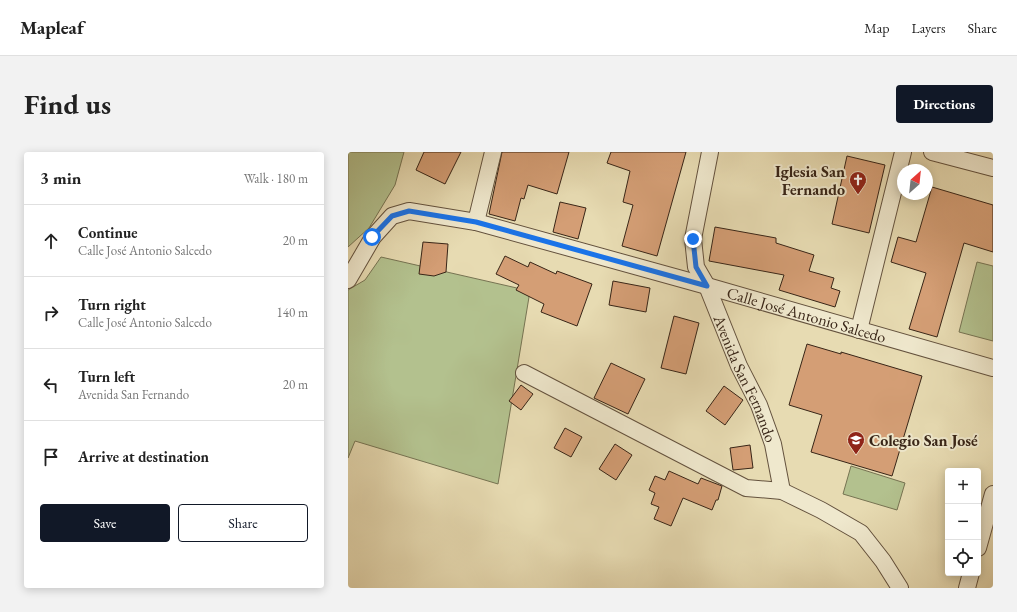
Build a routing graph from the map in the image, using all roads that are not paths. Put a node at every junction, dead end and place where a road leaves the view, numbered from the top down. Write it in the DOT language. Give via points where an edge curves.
graph roads {
  1 [pos="492,152"];
  2 [pos="710,152"];
  3 [pos="902,152"];
  4 [pos="932,152"];
  5 [pos="993,168"];
  6 [pos="476,222"];
  7 [pos="348,280"];
  8 [pos="707,286"];
  9 [pos="859,330"];
  10 [pos="993,368"];
  11 [pos="524,373"];
  12 [pos="782,491"];
  13 [pos="993,494"];
  14 [pos="988,531"];
  15 [pos="981,543"];
  16 [pos="970,576"];
  17 [pos="900,588"];
  18 [pos="967,588"];
  1 -- 6 [label="street"];
  2 -- 8 [label="street, Avenida San Fernando" via="693,239 696,267"];
  3 -- 9 [label="street"];
  4 -- 5 [label="street"];
  6 -- 7 [label="street, Calle José Antonio Salcedo" via="409,211 392,216 372,237"];
  6 -- 8 [label="street, Calle José Antonio Salcedo"];
  8 -- 9 [label="street, Calle José Antonio Salcedo"];
  8 -- 12 [label="street, Avenida San Fernando" via="739,366 759,405 773,444"];
  9 -- 10 [label="street, Calle José Antonio Salcedo"];
  11 -- 12 [label="street" via="746,488"];
  12 -- 17 [label="street" via="861,533"];
  13 -- 14 [label="street"];
  14 -- 15 [label="street"];
  16 -- 18 [label="street"];
}
